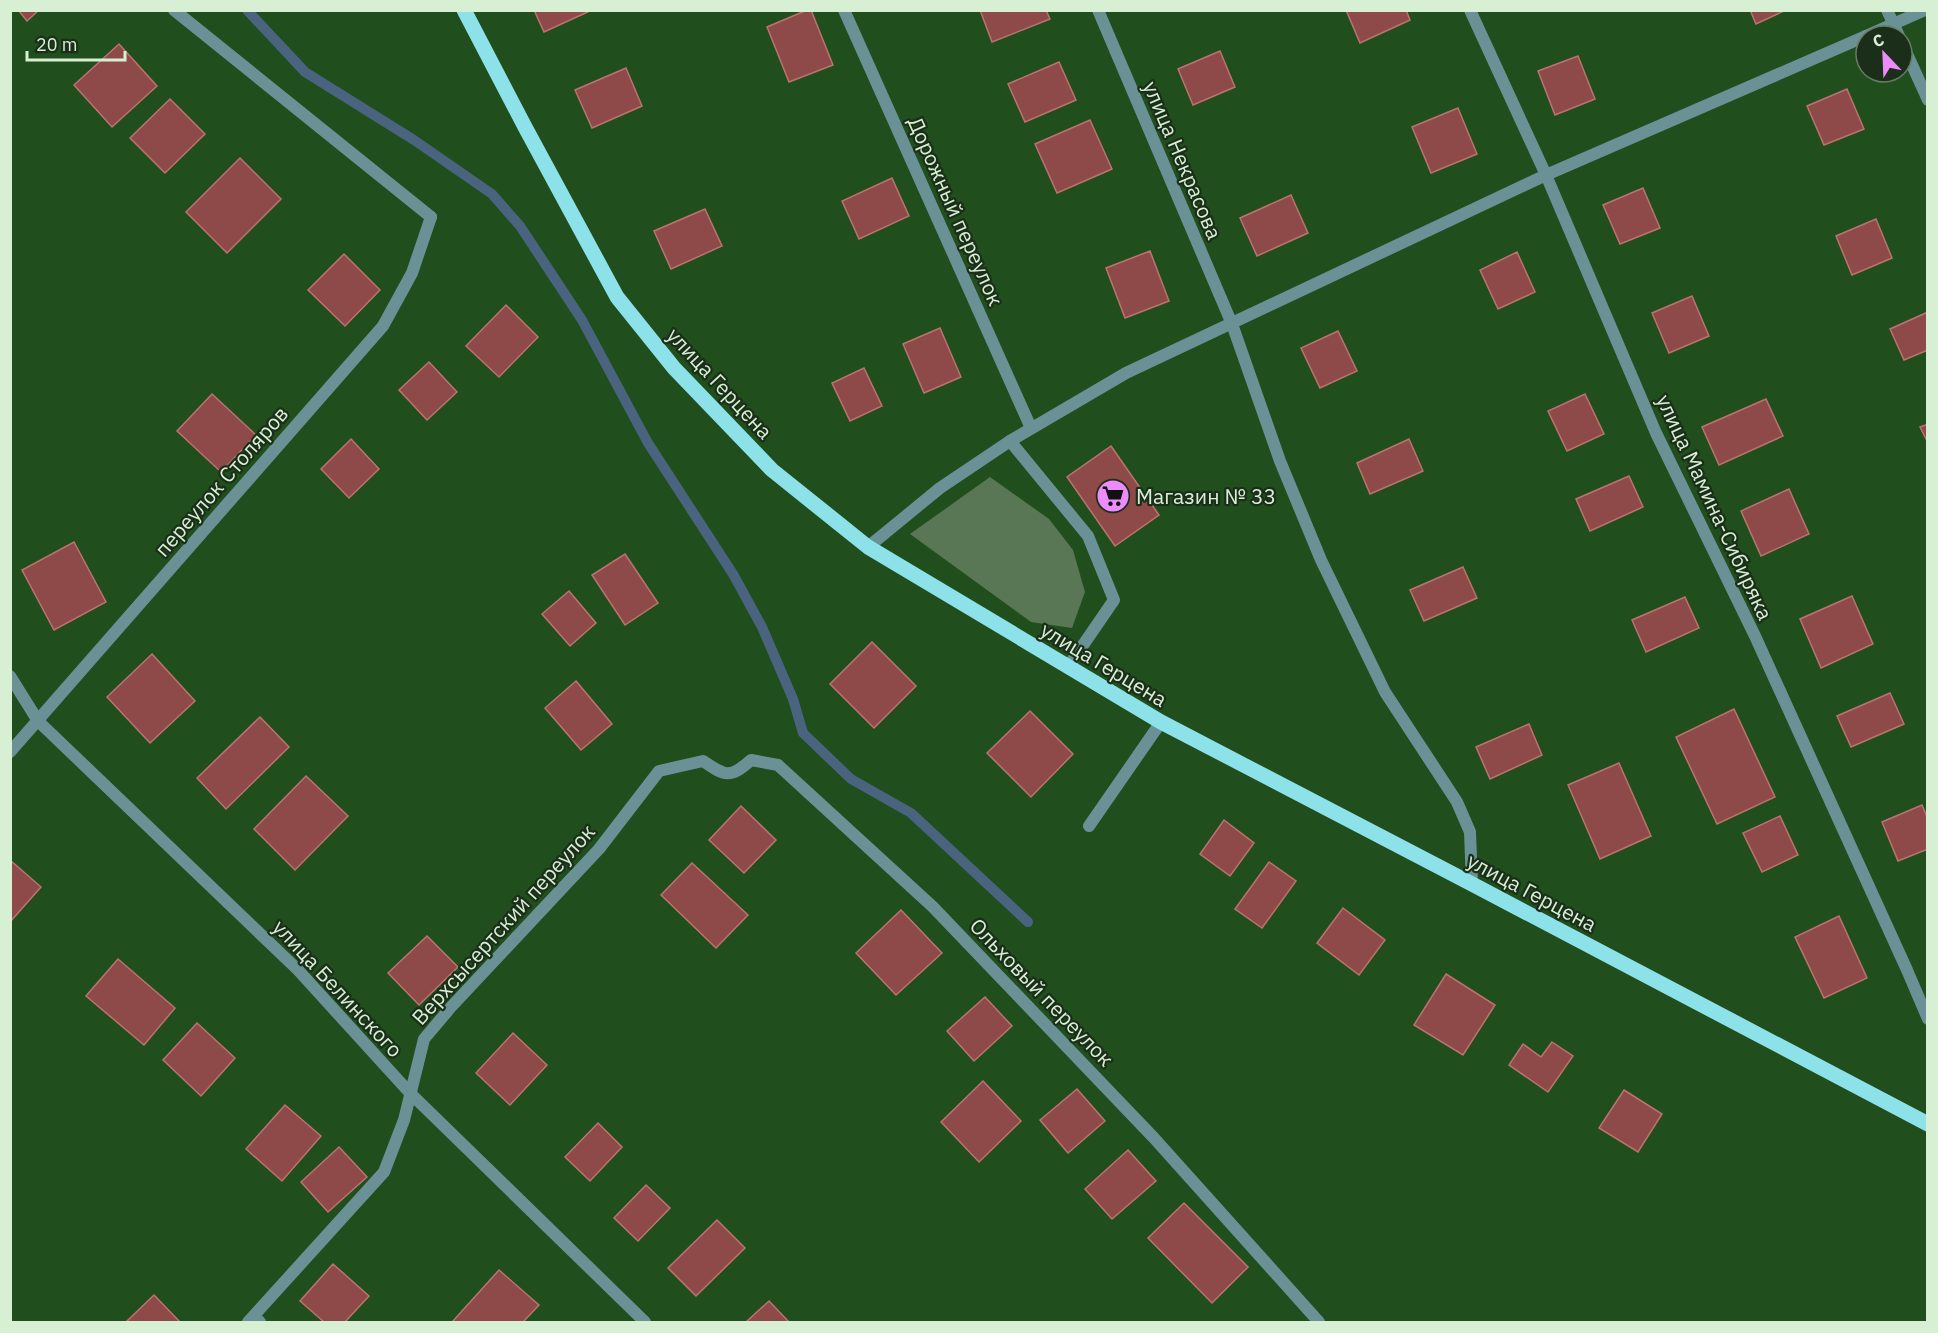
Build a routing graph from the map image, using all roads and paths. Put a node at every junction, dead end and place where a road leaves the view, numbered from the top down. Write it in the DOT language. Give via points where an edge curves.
graph roads {
  1 [pos="174,10"];
  2 [pos="464,10"];
  3 [pos="844,10"];
  4 [pos="1098,10"];
  5 [pos="1470,10"];
  6 [pos="1887,10"];
  7 [pos="1925,10"];
  8 [pos="1893,24"];
  9 [pos="1905,24"];
  10 [pos="1854,41"];
  11 [pos="1914,69"];
  12 [pos="1928,100"];
  13 [pos="1546,175"];
  14 [pos="1233,324"];
  15 [pos="1031,428"];
  16 [pos="1010,441"];
  17 [pos="868,547"];
  18 [pos="1068,668"];
  19 [pos="10,676"];
  20 [pos="38,721"];
  21 [pos="1161,722"];
  22 [pos="10,752"];
  23 [pos="703,761"];
  24 [pos="1089,826"];
  25 [pos="1472,884"];
  26 [pos="1928,1019"];
  27 [pos="410,1093"];
  28 [pos="1928,1124"];
  29 [pos="254,1320"];
  30 [pos="645,1323"];
  31 [pos="1319,1323"];
  1 -- 20 [label="street, переулок Столяров" via="430,217 412,273 383,326"];
  2 -- 17 [label="main road, улица Герцена" via="617,297 674,368 772,470"];
  3 -- 15 [label="street, Дорожный переулок"];
  4 -- 14 [label="street, улица Некрасова"];
  5 -- 13 [label="street, улица Мамина-Сибиряка"];
  6 -- 8 [label="street"];
  7 -- 9 [label="street"];
  10 -- 13 [label="street"];
  11 -- 12 [label="street"];
  13 -- 14 [label="street"];
  13 -- 26 [label="street, улица Мамина-Сибиряка" via="1656,433 1760,647"];
  14 -- 15 [label="street" via="1126,373"];
  14 -- 25 [label="street, улица Некрасова" via="1280,461 1321,560 1385,692 1457,802 1470,832"];
  15 -- 16 [label="street"];
  16 -- 17 [label="street" via="940,488"];
  16 -- 18 [label="street" via="1088,536 1114,600"];
  17 -- 18 [label="main road, улица Герцена"];
  18 -- 21 [label="main road, улица Герцена"];
  19 -- 20 [label="street, улица Белинского"];
  20 -- 22 [label="street, переулок Столяров"];
  20 -- 27 [label="street, улица Белинского" via="298,970"];
  21 -- 24 [label="street"];
  21 -- 25 [label="main road, улица Герцена"];
  23 -- 27 [label="street, Верхсысертский переулок" via="659,771 599,849 424,1039"];
  23 -- 31 [label="street, Ольховый переулок" via="721,773 737,772 752,760 778,765 933,907 1154,1138"];
  25 -- 28 [label="main road, улица Герцена"];
  27 -- 29 [label="street, Верхсысертский переулок" via="384,1172"];
  27 -- 30 [label="street, улица Белинского"];
}
